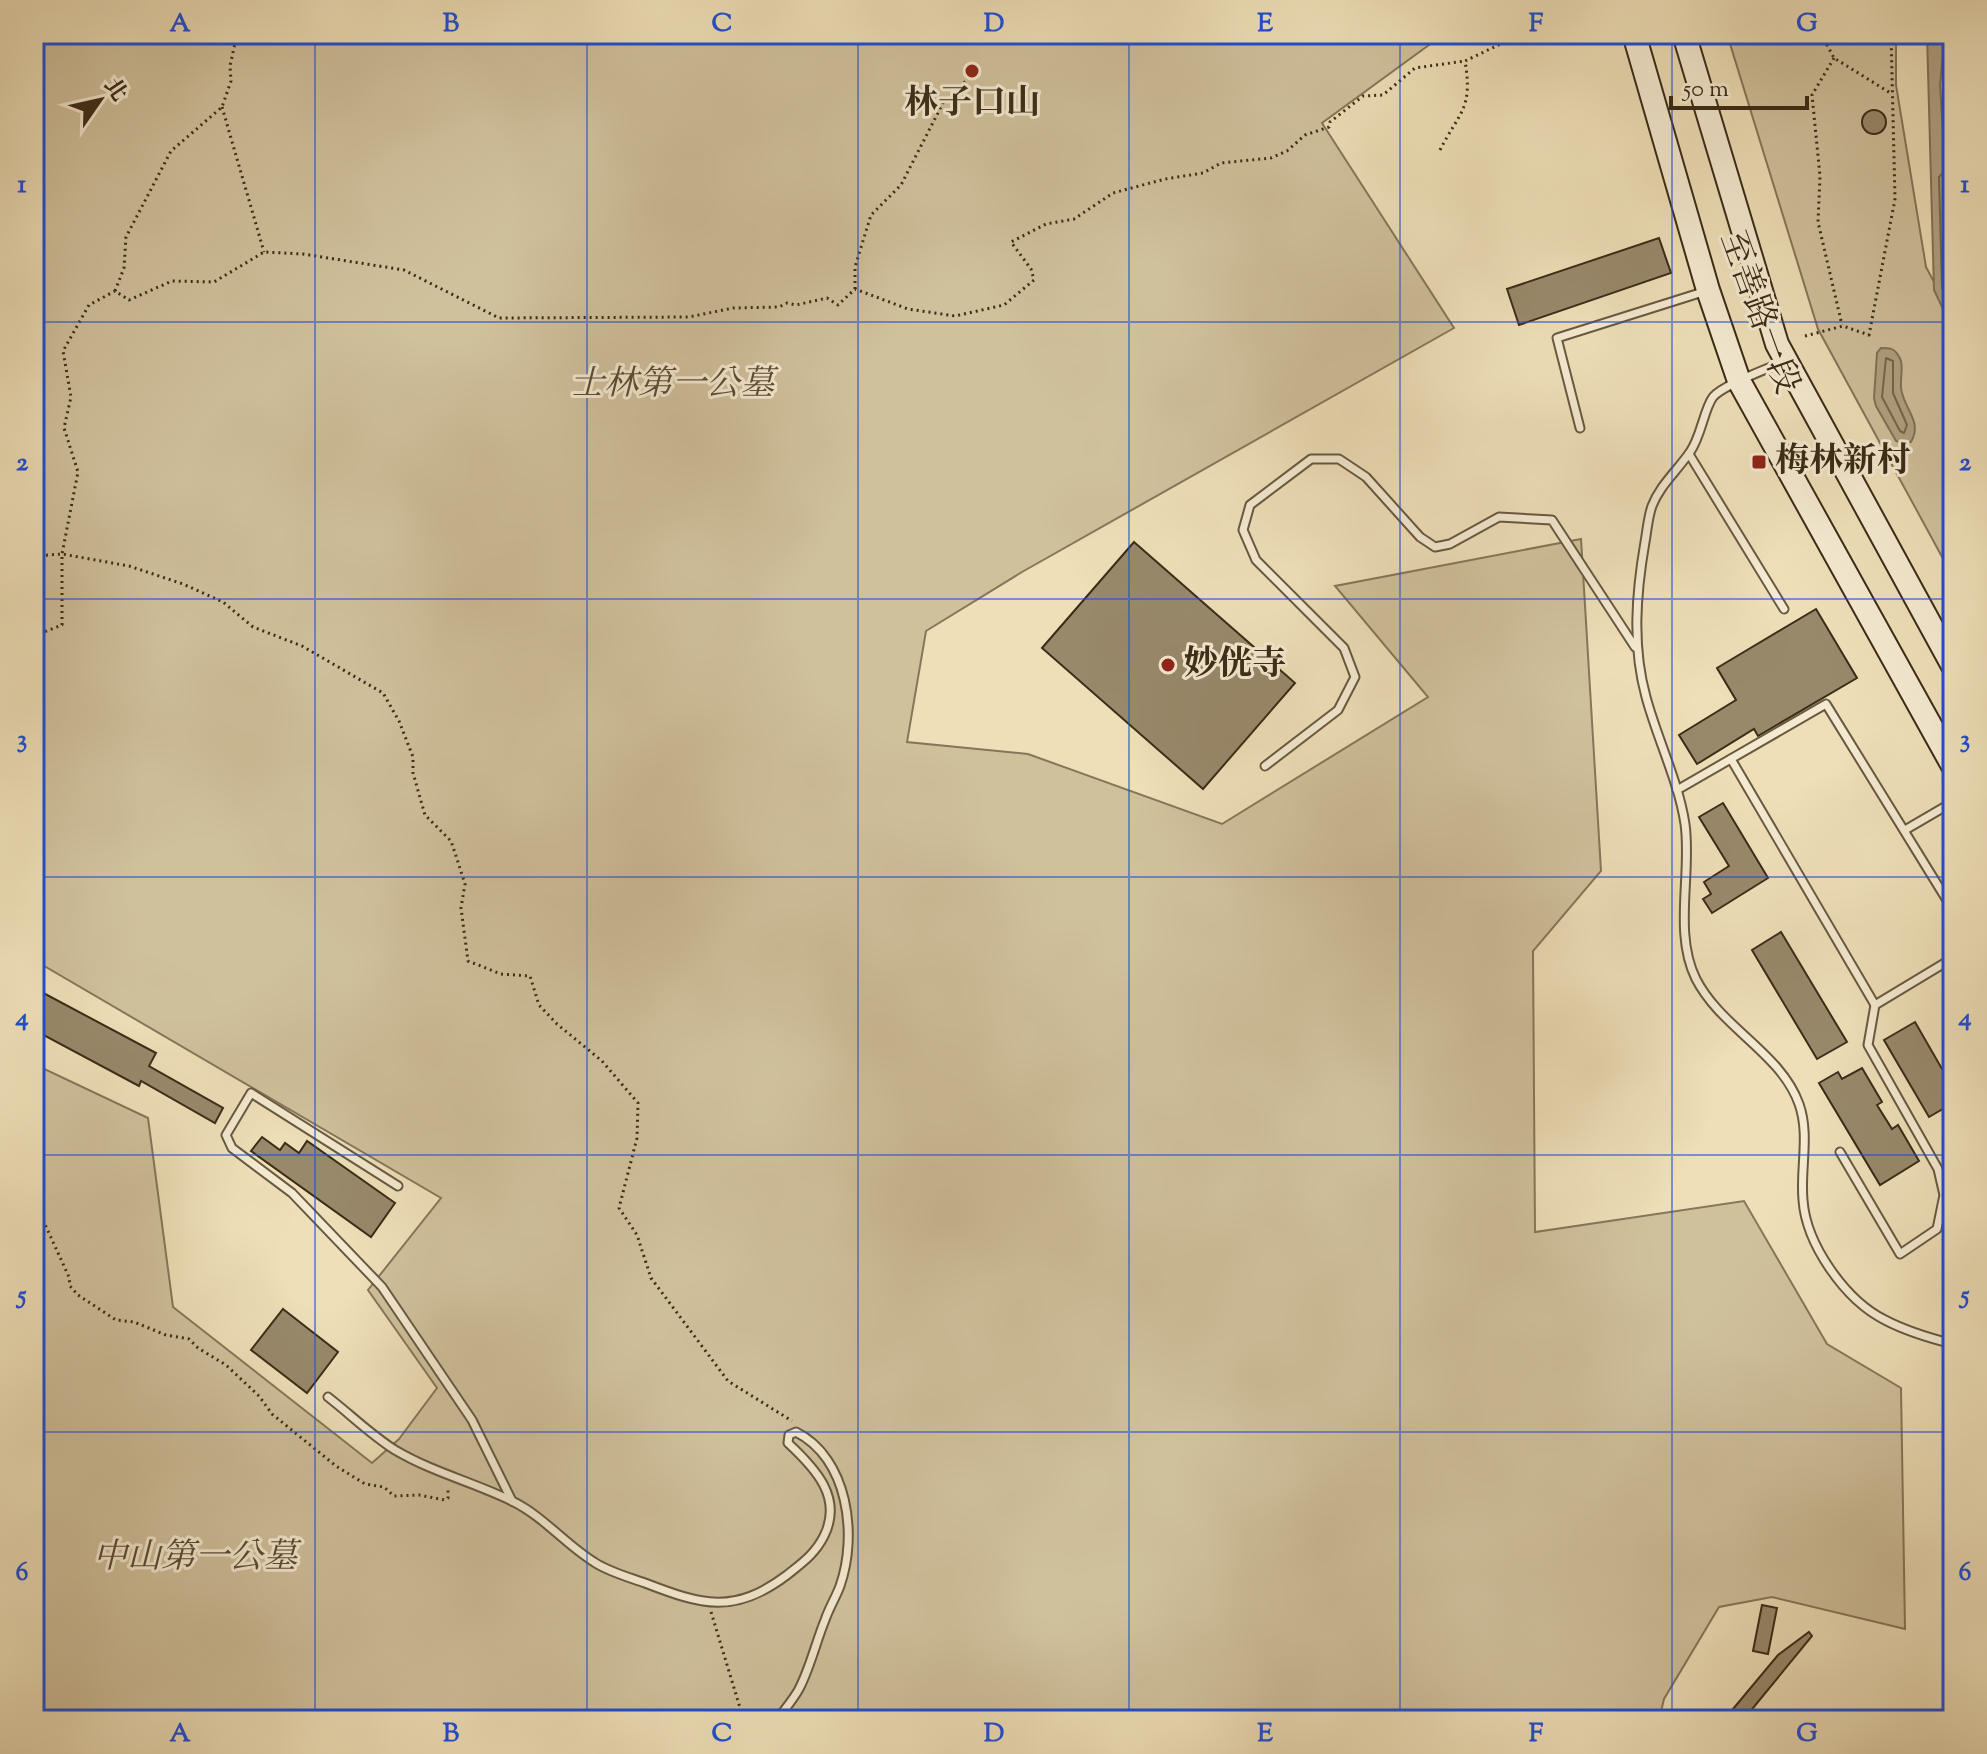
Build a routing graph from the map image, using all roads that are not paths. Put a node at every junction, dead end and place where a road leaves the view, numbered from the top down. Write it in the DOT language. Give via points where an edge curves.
graph roads {
  1 [pos="1634,34"];
  2 [pos="1684,34"];
  3 [pos="1708,290"];
  4 [pos="1785,361"];
  5 [pos="1739,381"];
  6 [pos="1580,428"];
  7 [pos="1689,454"];
  8 [pos="1784,609"];
  9 [pos="1636,649"];
  10 [pos="1953,666"];
  11 [pos="1731,759"];
  12 [pos="1265,766"];
  13 [pos="1953,766"];
  14 [pos="1677,790"];
  15 [pos="1953,802"];
  16 [pos="1905,830"];
  17 [pos="1953,910"];
  18 [pos="1953,958"];
  19 [pos="1875,1005"];
  20 [pos="1840,1152"];
  21 [pos="398,1186"];
  22 [pos="1953,1344"];
  23 [pos="328,1397"];
  24 [pos="512,1501"];
  25 [pos="777,1720"];
  1 -- 3 [label="main road, 至善路一段"];
  2 -- 4 [label="main road, 至善路一段"];
  3 -- 5 [label="main road, 至善路一段"];
  3 -- 6 [label="lane" via="1557,338"];
  4 -- 5 [label="lane"];
  4 -- 10 [label="main road, 至善路一段"];
  5 -- 7 [label="lane" via="1713,397"];
  5 -- 13 [label="main road, 至善路一段"];
  7 -- 8 [label="lane"];
  7 -- 9 [label="lane" via="1652,507 1641,561"];
  9 -- 12 [label="lane" via="1552,520 1499,517 1435,547 1366,477 1339,459 1311,459 1250,505 1243,530 1256,560 1344,648 1355,677 1338,710"];
  9 -- 14 [label="lane" via="1645,695"];
  11 -- 14 [label="lane"];
  11 -- 16 [label="lane" via="1826,704"];
  11 -- 19 [label="lane"];
  14 -- 22 [label="lane" via="1685,826 1687,952 1708,996 1738,1033 1764,1054 1799,1103 1808,1227 1845,1289 1881,1319"];
  15 -- 16 [label="lane"];
  16 -- 17 [label="lane"];
  18 -- 19 [label="lane"];
  19 -- 20 [label="lane" via="1868,1045 1938,1169 1944,1195 1937,1229 1900,1254"];
  21 -- 24 [label="lane" via="251,1093 226,1135 232,1148 292,1193 382,1287 472,1420"];
  23 -- 24 [label="lane" via="393,1449"];
  24 -- 25 [label="lane" via="597,1564 681,1597 708,1603 739,1601 773,1585 817,1550 831,1523 832,1505 823,1483 788,1443 796,1432 809,1438 838,1479 849,1534 840,1585 798,1690"];
}
